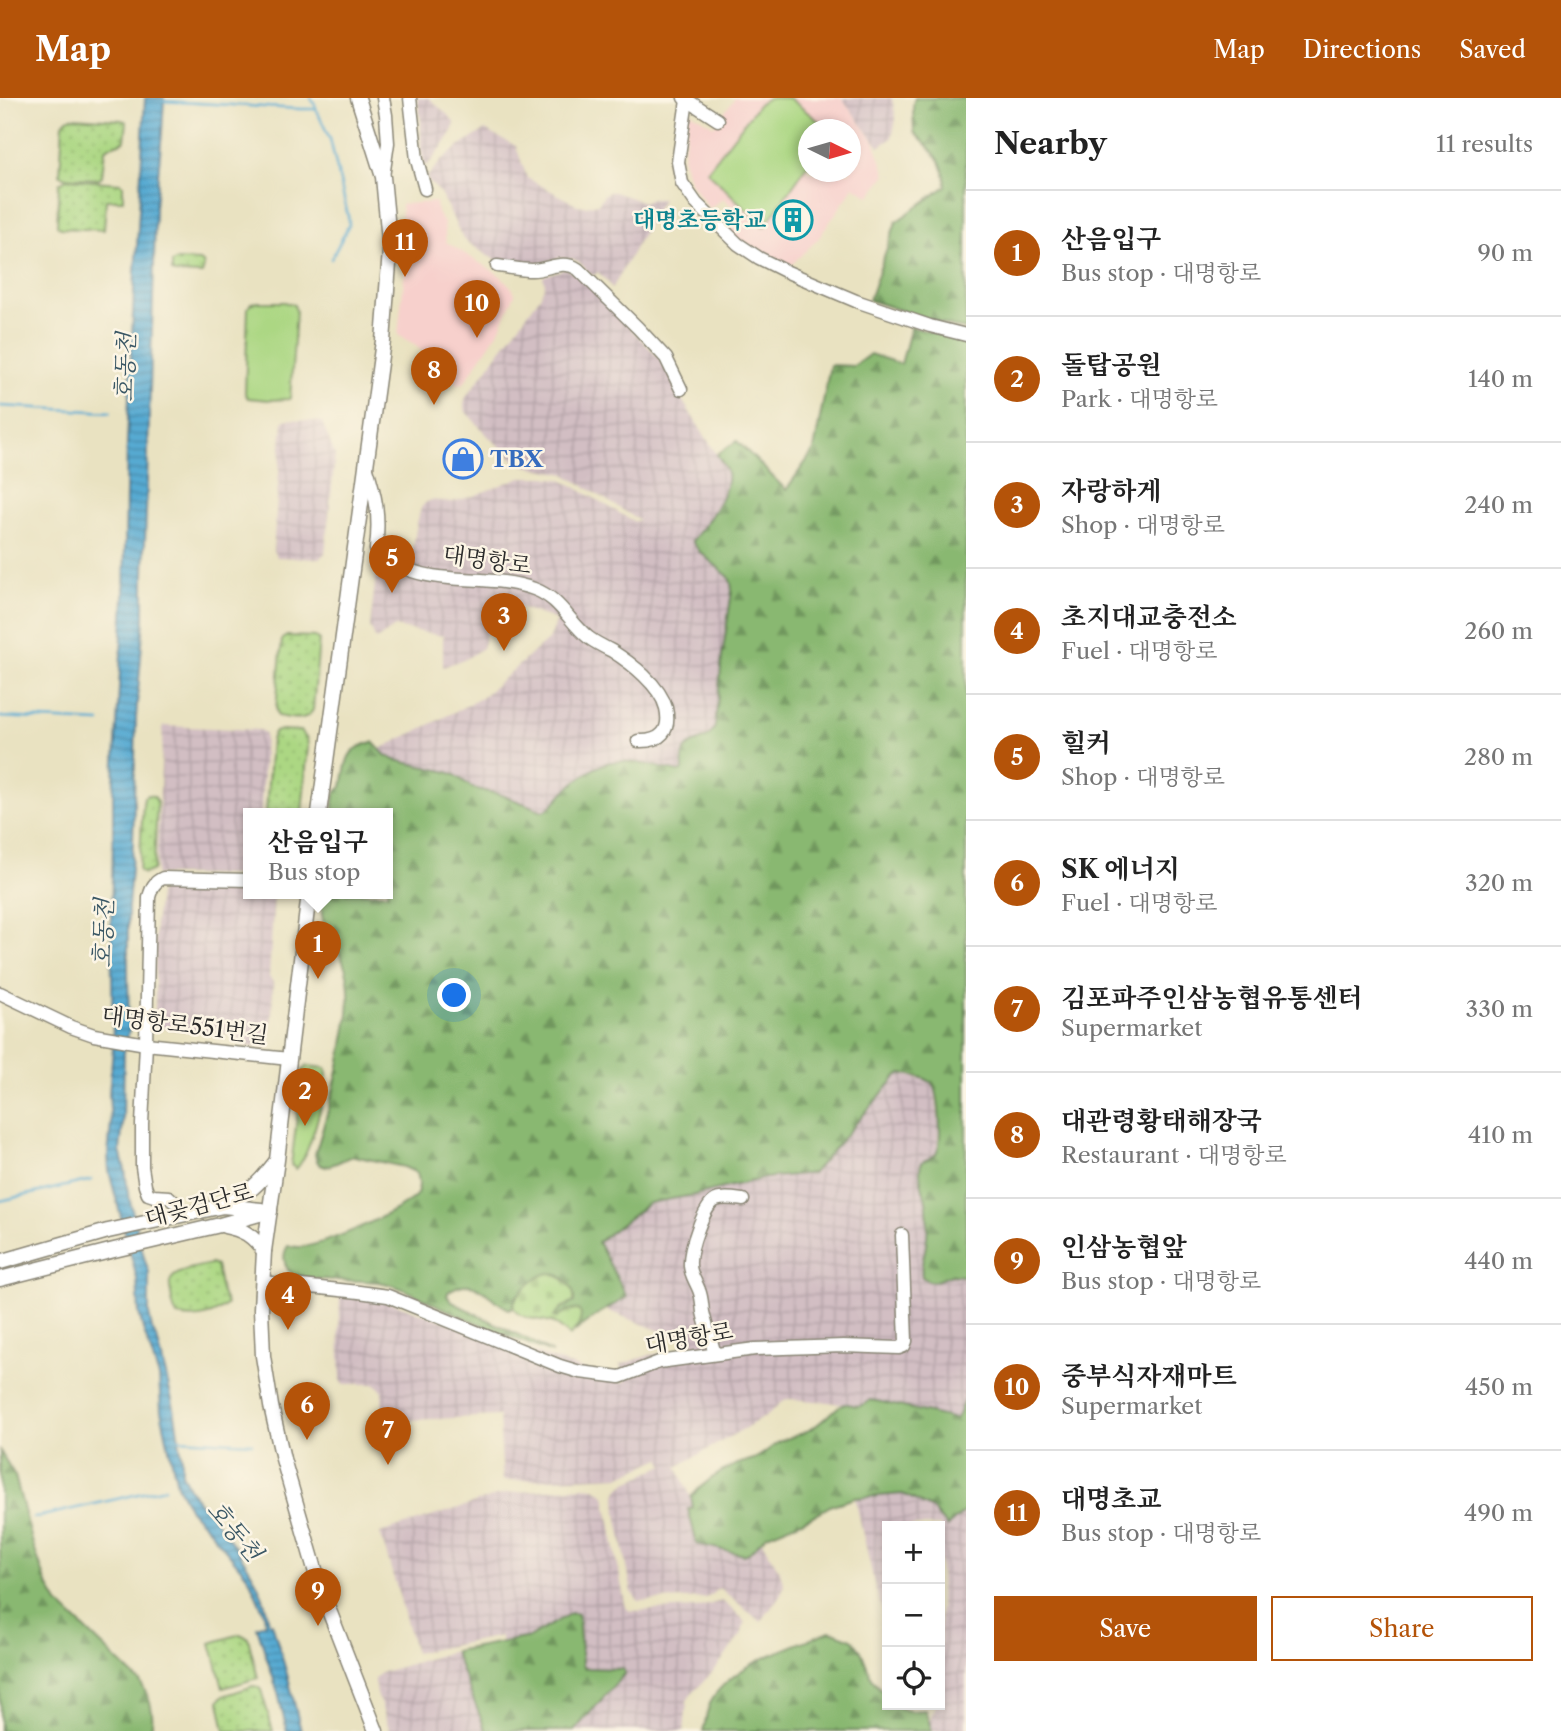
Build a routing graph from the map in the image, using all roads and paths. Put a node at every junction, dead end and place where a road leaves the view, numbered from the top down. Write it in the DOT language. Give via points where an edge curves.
graph roads {
  1 [pos="359,98"];
  2 [pos="383,98"];
  3 [pos="410,98"];
  4 [pos="685,99"];
  5 [pos="718,121"];
  6 [pos="383,177"];
  7 [pos="425,189"];
  8 [pos="497,266"];
  9 [pos="966,335"];
  10 [pos="681,388"];
  11 [pos="366,464"];
  12 [pos="638,741"];
  13 [pos="320,808"];
  14 [pos="243,880"];
  15 [pos="308,899"];
  16 [pos="0,993"];
  17 [pos="144,1044"];
  18 [pos="289,1059"];
  19 [pos="277,1160"];
  20 [pos="743,1200"];
  21 [pos="173,1201"];
  22 [pos="223,1206"];
  23 [pos="270,1210"];
  24 [pos="220,1225"];
  25 [pos="902,1235"];
  26 [pos="264,1251"];
  27 [pos="0,1262"];
  28 [pos="0,1279"];
  29 [pos="262,1282"];
  30 [pos="716,1354"];
  31 [pos="376,1731"];
  1 -- 6 [label="main road, 대명항로"];
  2 -- 6 [label="street" via="388,143"];
  3 -- 7 [label="street"];
  4 -- 5 [label="street"];
  4 -- 9 [label="street" via="678,162 682,183 738,244 785,271 856,301"];
  6 -- 11 [label="main road, 대명항로" via="390,251"];
  8 -- 10 [label="street" via="538,270 566,264 578,268 666,358"];
  11 -- 12 [label="street, 대명항로" via="377,503 376,549 420,573 495,580 551,597 586,635 628,662 659,693 667,713 664,731 654,740"];
  11 -- 13 [label="main road, 대명항로"];
  14 -- 17 [label="street" via="163,878 152,886"];
  15 -- 18 [label="main road"];
  16 -- 17 [label="street, 대명항로551번길" via="71,1027"];
  17 -- 18 [label="street, 대명항로551번길"];
  17 -- 21 [label="street" via="145,1186 148,1194"];
  18 -- 19 [label="main road"];
  19 -- 22 [label="main road" via="261,1182"];
  19 -- 23 [label="main road"];
  20 -- 30 [label="street" via="722,1199 710,1204 691,1256 691,1271"];
  22 -- 23 [label="main road, 대곶검단로"];
  22 -- 27 [label="main road, 대곶검단로" via="108,1231"];
  23 -- 24 [label="main road, 대곶검단로"];
  23 -- 26 [label="main road"];
  24 -- 26 [label="main road" via="249,1234"];
  24 -- 28 [label="main road, 대곶검단로"];
  25 -- 30 [label="street, 대명항로" via="904,1346 783,1347"];
  26 -- 29 [label="main road"];
  29 -- 30 [label="street, 대명항로" via="388,1296 580,1372 620,1377 659,1362"];
  29 -- 31 [label="main road" via="263,1356 283,1459 321,1590"];
}
